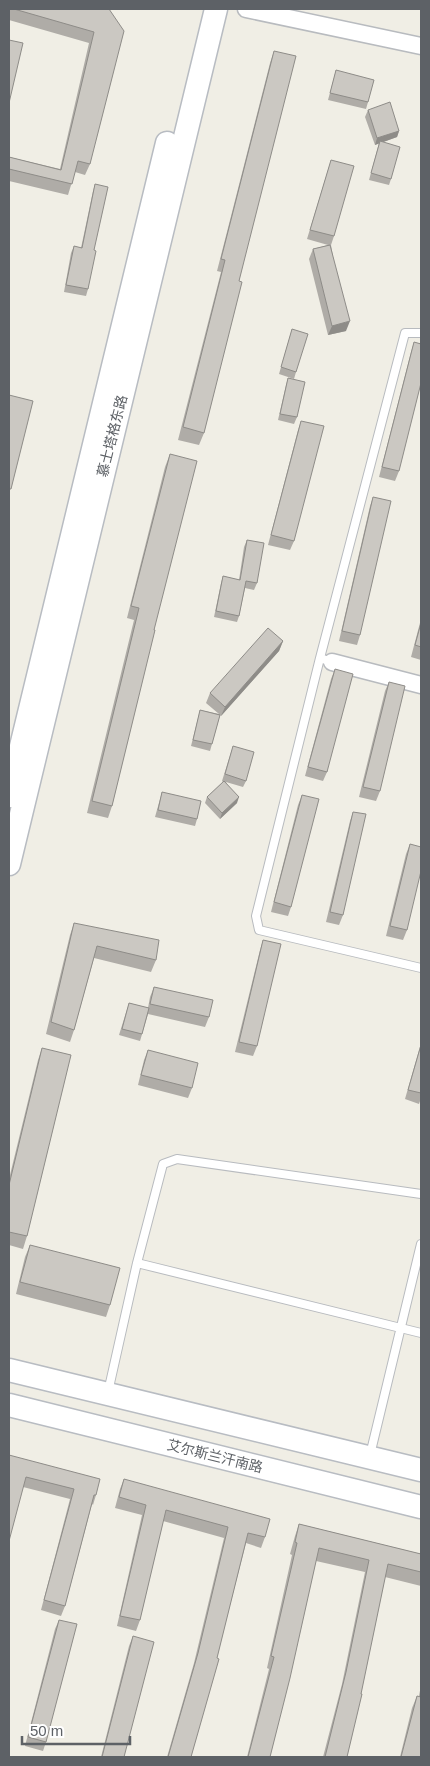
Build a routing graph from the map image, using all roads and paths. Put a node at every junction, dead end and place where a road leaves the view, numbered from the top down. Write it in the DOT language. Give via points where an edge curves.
graph roads {
  1 [pos="200,9"];
  2 [pos="216,9"];
  3 [pos="246,9"];
  4 [pos="421,46"];
  5 [pos="421,333"];
  6 [pos="326,660"];
  7 [pos="421,685"];
  8 [pos="15,741"];
  9 [pos="9,796"];
  10 [pos="9,864"];
  11 [pos="421,968"];
  12 [pos="421,1194"];
  13 [pos="421,1244"];
  14 [pos="137,1262"];
  15 [pos="401,1328"];
  16 [pos="421,1333"];
  17 [pos="9,1370"];
  18 [pos="107,1394"];
  19 [pos="9,1405"];
  20 [pos="370,1457"];
  21 [pos="421,1470"];
  22 [pos="421,1507"];
  1 -- 8 [label="main road, 慕士塔格东路"];
  2 -- 10 [label="main road, 慕士塔格东路"];
  3 -- 4 [label="street"];
  5 -- 6 [label="lane" via="405,333"];
  6 -- 7 [label="street"];
  6 -- 11 [label="lane" via="256,916 259,930"];
  8 -- 9 [label="main road, 慕士塔格东路"];
  12 -- 14 [label="lane" via="177,1159 163,1164"];
  13 -- 15 [label="lane"];
  14 -- 15 [label="lane"];
  14 -- 18 [label="lane"];
  15 -- 16 [label="lane"];
  15 -- 20 [label="lane"];
  17 -- 18 [label="main road"];
  18 -- 20 [label="main road"];
  19 -- 22 [label="main road, 艾尔斯兰汗南路"];
  20 -- 21 [label="main road"];
}
